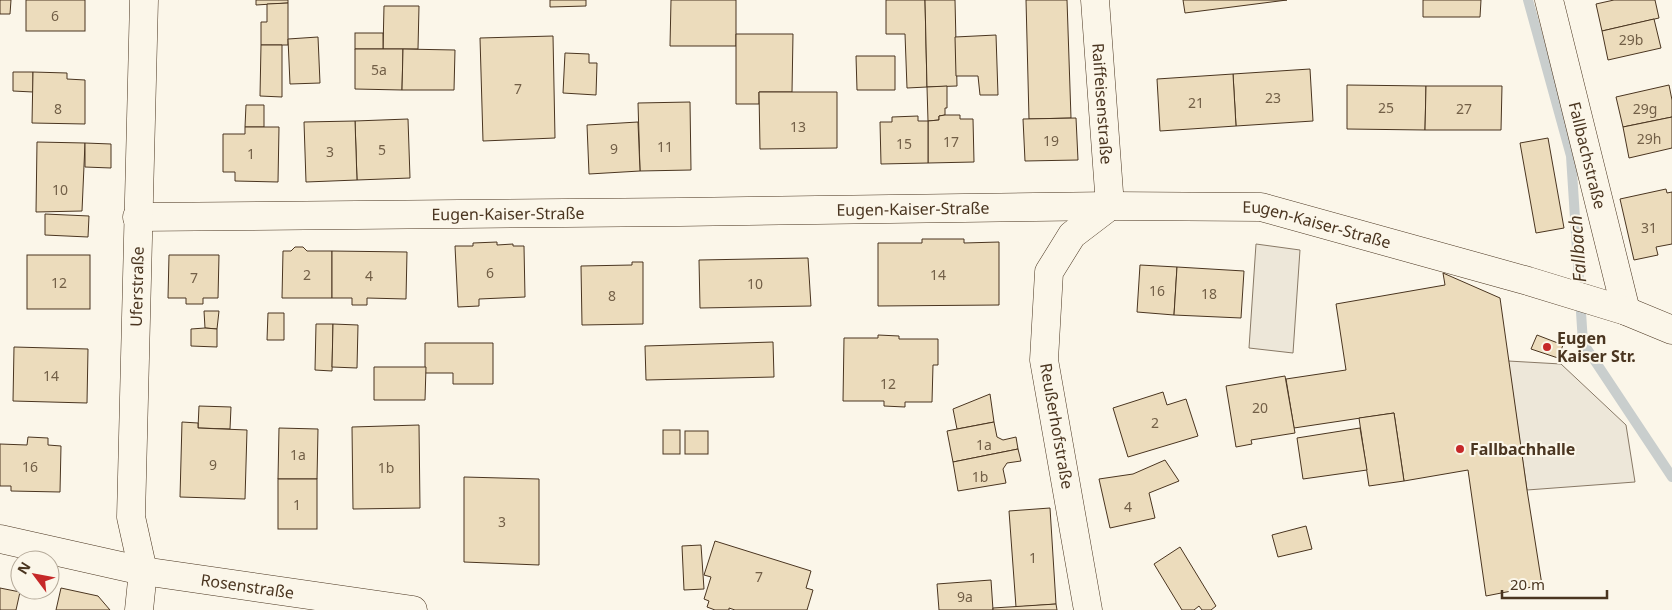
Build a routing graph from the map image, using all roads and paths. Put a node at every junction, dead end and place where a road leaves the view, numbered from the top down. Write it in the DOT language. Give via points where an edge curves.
graph roads {
  1 [pos="144,0"];
  2 [pos="1095,0"];
  3 [pos="1549,0"];
  4 [pos="1110,206"];
  5 [pos="137,217"];
  6 [pos="1626,311"];
  7 [pos="1672,330"];
  8 [pos="0,539"];
  9 [pos="143,571"];
  10 [pos="139,610"];
  11 [pos="413,610"];
  12 [pos="1088,610"];
  1 -- 5 [label="street, Uferstraße"];
  2 -- 4 [label="street, Raiffeisenstraße"];
  3 -- 6 [label="street, Fallbachstraße"];
  4 -- 5 [label="street, Eugen-Kaiser-Straße"];
  4 -- 6 [label="street, Eugen-Kaiser-Straße" via="1261,207"];
  4 -- 12 [label="street, Reußerhofstraße" via="1072,235 1049,272 1044,360"];
  5 -- 9 [label="street, Uferstraße" via="131,516"];
  6 -- 7 [label="street, Eugen-Kaiser-Straße"];
  8 -- 9 [label="street, Rosenstraße"];
  9 -- 10 [label="street, Uferstraße"];
  9 -- 11 [label="street, Rosenstraße"];
}
